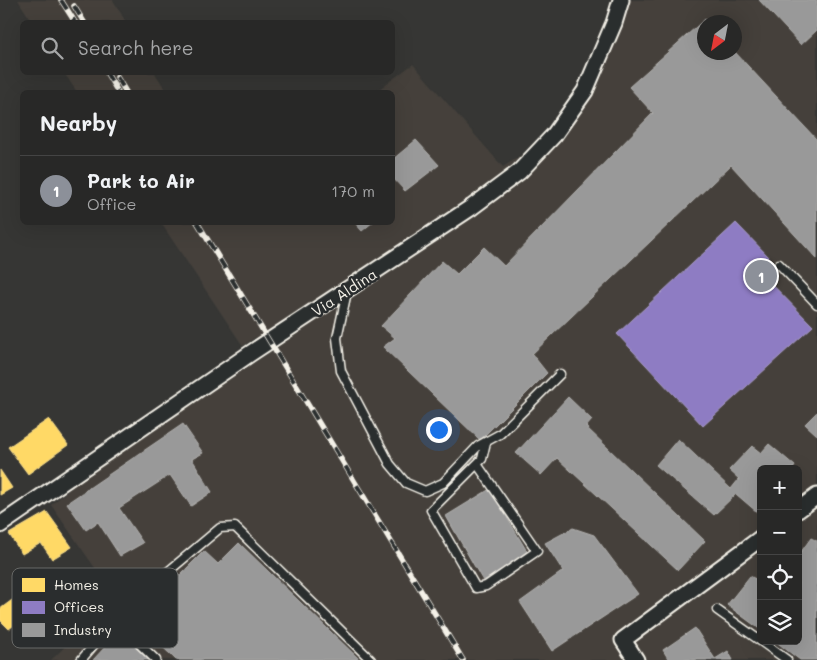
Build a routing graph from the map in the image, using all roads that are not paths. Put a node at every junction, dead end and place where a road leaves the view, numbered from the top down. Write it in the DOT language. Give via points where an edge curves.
graph roads {
  1 [pos="621,0"];
  2 [pos="778,264"];
  3 [pos="348,290"];
  4 [pos="817,304"];
  5 [pos="560,374"];
  6 [pos="486,442"];
  7 [pos="477,464"];
  8 [pos="817,496"];
  9 [pos="802,507"];
  10 [pos="0,525"];
  11 [pos="757,541"];
  12 [pos="172,568"];
  13 [pos="717,610"];
  14 [pos="91,648"];
  15 [pos="144,648"];
  16 [pos="81,660"];
  17 [pos="156,660"];
  18 [pos="370,660"];
  19 [pos="636,660"];
  20 [pos="787,660"];
  1 -- 3 [label="street, Via Aldina" via="585,91 554,135 519,172"];
  2 -- 4 [label="lane"];
  3 -- 6 [label="lane" via="336,338 341,371 390,464 406,483 425,491 443,483 478,446"];
  3 -- 10 [label="street, Via Aldina"];
  5 -- 6 [label="lane" via="500,434"];
  6 -- 7 [label="lane" via="482,459"];
  7 -- 7 [label="lane" via="431,510 476,588 486,586 537,551"];
  8 -- 9 [label="street"];
  11 -- 19 [label="street" via="623,640"];
  12 -- 18 [label="lane" via="220,528 235,527"];
  13 -- 20 [label="lane"];
  14 -- 16 [label="lane"];
  15 -- 17 [label="lane"];
}
